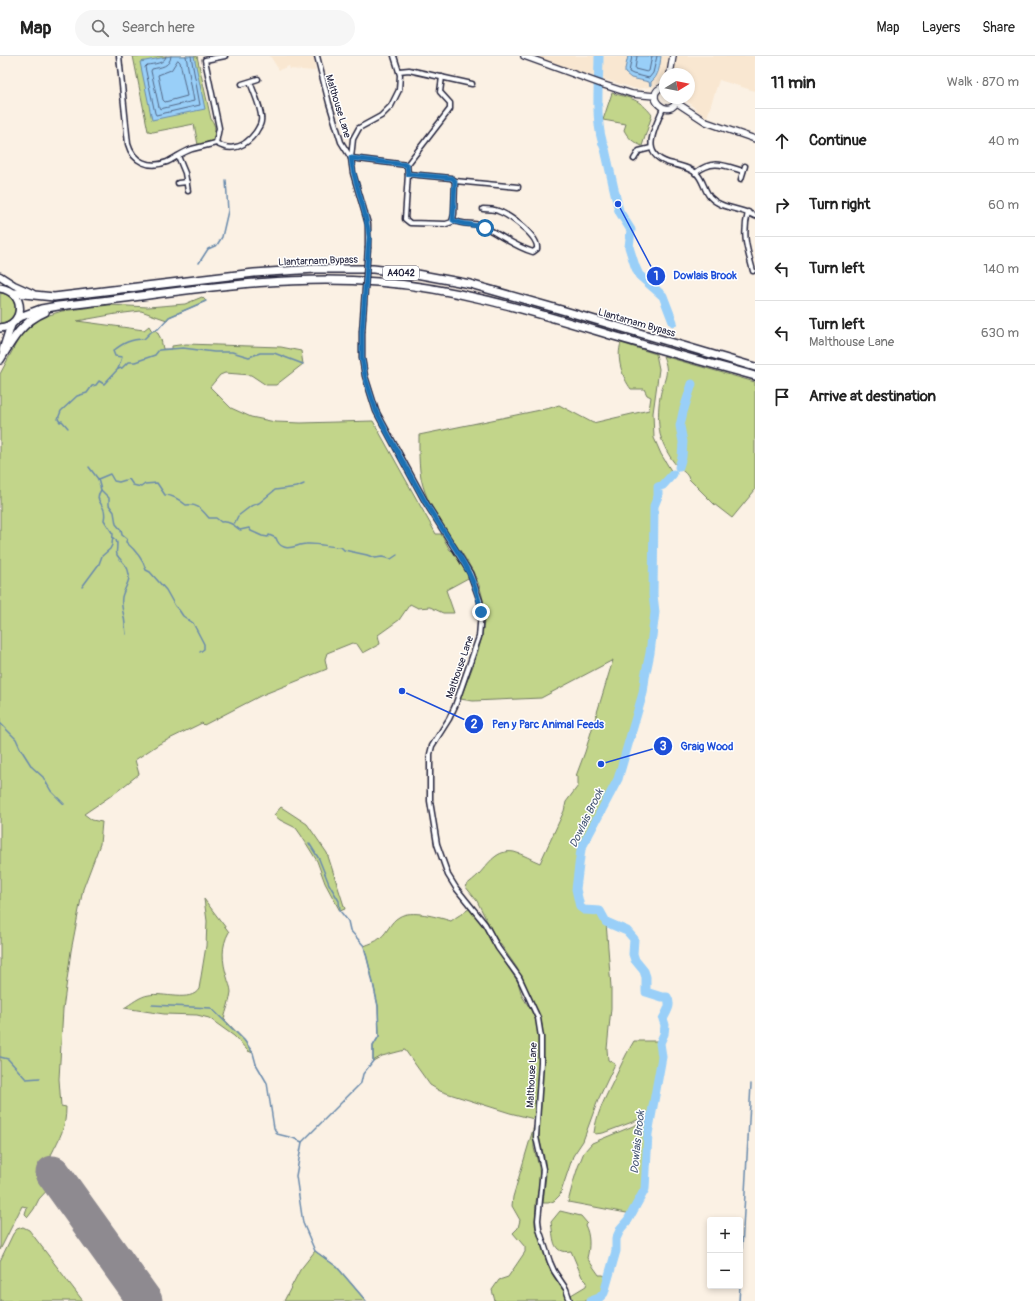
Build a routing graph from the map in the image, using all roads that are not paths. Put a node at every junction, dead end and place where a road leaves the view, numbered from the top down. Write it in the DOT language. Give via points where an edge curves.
graph roads {
  1 [pos="119,56"];
  2 [pos="225,56"];
  3 [pos="317,56"];
  4 [pos="394,56"];
  5 [pos="524,56"];
  6 [pos="673,56"];
  7 [pos="205,58"];
  8 [pos="671,68"];
  9 [pos="399,71"];
  10 [pos="442,78"];
  11 [pos="258,79"];
  12 [pos="250,82"];
  13 [pos="242,84"];
  14 [pos="472,84"];
  15 [pos="659,89"];
  16 [pos="655,96"];
  17 [pos="674,104"];
  18 [pos="682,104"];
  19 [pos="663,108"];
  20 [pos="755,139"];
  21 [pos="216,143"];
  22 [pos="651,148"];
  23 [pos="178,156"];
  24 [pos="351,158"];
  25 [pos="634,159"];
  26 [pos="407,165"];
  27 [pos="745,166"];
  28 [pos="743,171"];
  29 [pos="695,172"];
  30 [pos="408,174"];
  31 [pos="740,179"];
  32 [pos="455,181"];
  33 [pos="187,182"];
  34 [pos="178,184"];
  35 [pos="518,187"];
  36 [pos="188,191"];
  37 [pos="483,209"];
  38 [pos="748,212"];
  39 [pos="755,216"];
  40 [pos="453,220"];
  41 [pos="753,271"];
  42 [pos="0,276"];
  43 [pos="0,283"];
  44 [pos="3,288"];
  45 [pos="14,293"];
  46 [pos="37,296"];
  47 [pos="58,306"];
  48 [pos="17,318"];
  49 [pos="11,325"];
  50 [pos="0,328"];
  51 [pos="0,359"];
  52 [pos="755,367"];
  53 [pos="755,376"];
  54 [pos="570,1301"];
  1 -- 23 [label="street" via="130,150 135,158 149,165 165,163"];
  2 -- 7 [label="street"];
  3 -- 24 [label="street, Malthouse Lane" via="341,142"];
  4 -- 9 [label="street"];
  5 -- 16 [label="street" via="632,94"];
  6 -- 8 [label="street"];
  7 -- 21 [label="street" via="218,128"];
  9 -- 10 [label="street" via="409,70"];
  9 -- 24 [label="street" via="400,85 391,106 381,116 359,128 353,139"];
  10 -- 14 [label="street"];
  10 -- 26 [label="street" via="440,92 450,103 450,109"];
  11 -- 12 [label="street"];
  12 -- 13 [label="street"];
  12 -- 21 [label="street" via="261,117 260,126 243,144 227,148"];
  15 -- 16 [label="street"];
  16 -- 19 [label="street" via="656,102"];
  17 -- 19 [label="street" via="671,108"];
  18 -- 20 [label="street" via="706,122"];
  19 -- 22 [label="street" via="651,139"];
  21 -- 23 [label="street" via="192,149"];
  22 -- 25 [label="street" via="639,151"];
  22 -- 29 [label="street" via="664,162"];
  23 -- 33 [label="street"];
  24 -- 26 [label="street"];
  24 -- 54 [label="street, Malthouse Lane, bridge" via="368,224 362,332 365,376 376,411 426,503 470,573 480,600 479,637 455,706 430,754 430,801 437,844 448,875 516,971 538,1018 541,1062 536,1137 543,1169 539,1229 550,1262"];
  26 -- 30 [label="street"];
  27 -- 28 [label="street"];
  28 -- 29 [label="street" via="710,164"];
  28 -- 31 [label="street"];
  29 -- 38 [label="street" via="715,202"];
  30 -- 32 [label="street" via="452,178"];
  30 -- 40 [label="street" via="404,218 410,223 446,224"];
  32 -- 35 [label="street"];
  32 -- 40 [label="street"];
  33 -- 34 [label="street"];
  33 -- 36 [label="street"];
  37 -- 40 [label="street" via="497,211 517,222 536,242 537,249 532,252 520,248 478,224 460,224"];
  38 -- 39 [label="street"];
  38 -- 41 [label="street" via="744,229"];
  42 -- 46 [label="main road"];
  43 -- 44 [label="main road"];
  44 -- 45 [label="highway, Llantarnam Bypass"];
  45 -- 46 [label="highway, Llantarnam Bypass / A4042"];
  45 -- 48 [label="highway" via="20,305"];
  46 -- 52 [label="highway, Llantarnam Bypass / A4042" via="54,297 254,273 372,269 470,284"];
  47 -- 48 [label="highway, Llantarnam Bypass / A4042"];
  47 -- 51 [label="highway, A4042" via="39,314 27,323 15,335"];
  47 -- 53 [label="highway, Llantarnam Bypass / A4042" via="268,282 378,282 442,290 508,305"];
  48 -- 49 [label="highway"];
  49 -- 50 [label="highway"];
  49 -- 51 [label="highway, A4042"];
}
